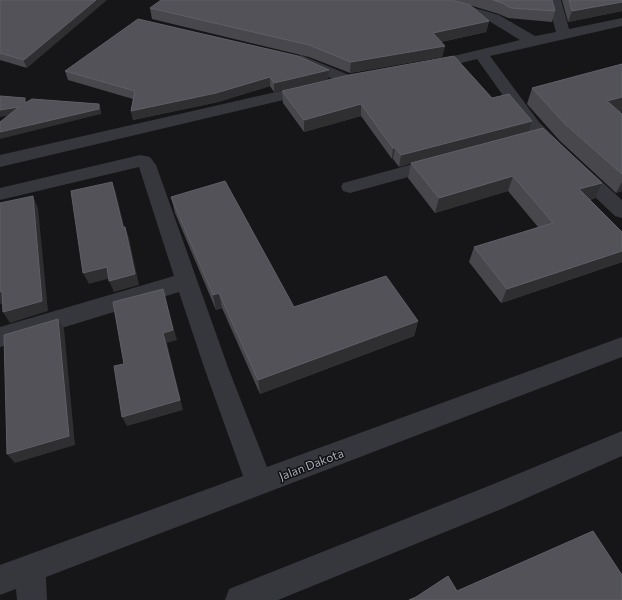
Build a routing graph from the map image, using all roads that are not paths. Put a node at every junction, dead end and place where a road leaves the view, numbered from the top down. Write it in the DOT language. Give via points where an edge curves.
graph roads {
  1 [pos="434,0"];
  2 [pos="554,0"];
  3 [pos="622,22"];
  4 [pos="564,35"];
  5 [pos="533,41"];
  6 [pos="481,54"];
  7 [pos="290,58"];
  8 [pos="418,68"];
  9 [pos="457,158"];
  10 [pos="0,161"];
  11 [pos="350,187"];
  12 [pos="0,194"];
  13 [pos="622,211"];
  14 [pos="187,281"];
  15 [pos="0,337"];
  16 [pos="622,347"];
  17 [pos="622,443"];
  18 [pos="259,483"];
  19 [pos="30,570"];
  20 [pos="0,580"];
  21 [pos="32,600"];
  22 [pos="240,600"];
  1 -- 5 [label="street" via="494,18"];
  2 -- 4 [label="street"];
  3 -- 4 [label="street"];
  4 -- 5 [label="street"];
  5 -- 6 [label="street"];
  6 -- 8 [label="street"];
  6 -- 13 [label="street" via="521,99 534,137"];
  7 -- 10 [label="street" via="356,79"];
  9 -- 11 [label="street"];
  12 -- 14 [label="street" via="144,161"];
  14 -- 15 [label="street"];
  14 -- 18 [label="street"];
  16 -- 18 [label="street, Jalan Dakota"];
  17 -- 22 [label="street"];
  18 -- 19 [label="street, Jalan Dakota"];
  19 -- 20 [label="street, Jalan Dakota"];
  19 -- 21 [label="street"];
}
